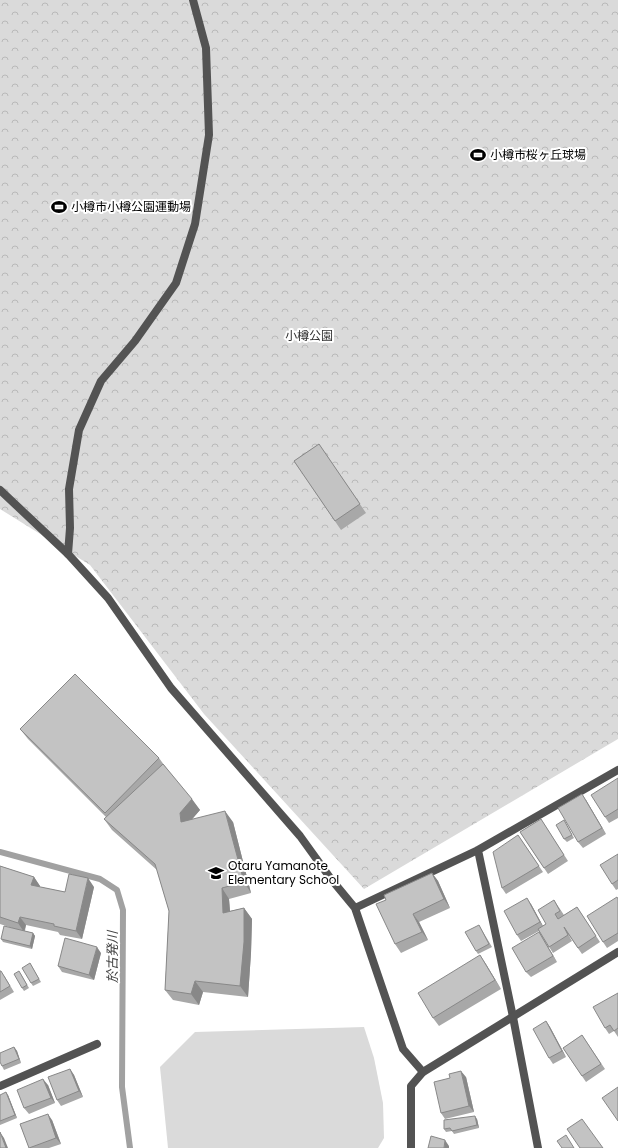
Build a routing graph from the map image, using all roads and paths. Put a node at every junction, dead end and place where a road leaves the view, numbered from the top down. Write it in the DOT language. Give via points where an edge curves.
graph roads {
  1 [pos="193,0"];
  2 [pos="0,490"];
  3 [pos="68,554"];
  4 [pos="618,770"];
  5 [pos="478,850"];
  6 [pos="355,908"];
  7 [pos="618,952"];
  8 [pos="513,1017"];
  9 [pos="97,1044"];
  10 [pos="423,1072"];
  11 [pos="0,1086"];
  12 [pos="411,1148"];
  13 [pos="538,1148"];
  1 -- 3 [label="street" via="206,48 209,135 195,224 176,283 135,341 101,381 79,430 70,489"];
  2 -- 3 [label="street"];
  3 -- 6 [label="street" via="108,598 171,688 300,836"];
  4 -- 5 [label="street"];
  5 -- 6 [label="street"];
  5 -- 8 [label="street"];
  6 -- 10 [label="street" via="403,1049"];
  7 -- 8 [label="street"];
  8 -- 10 [label="street"];
  8 -- 13 [label="street"];
  9 -- 11 [label="street"];
  10 -- 12 [label="street" via="411,1086"];
}
